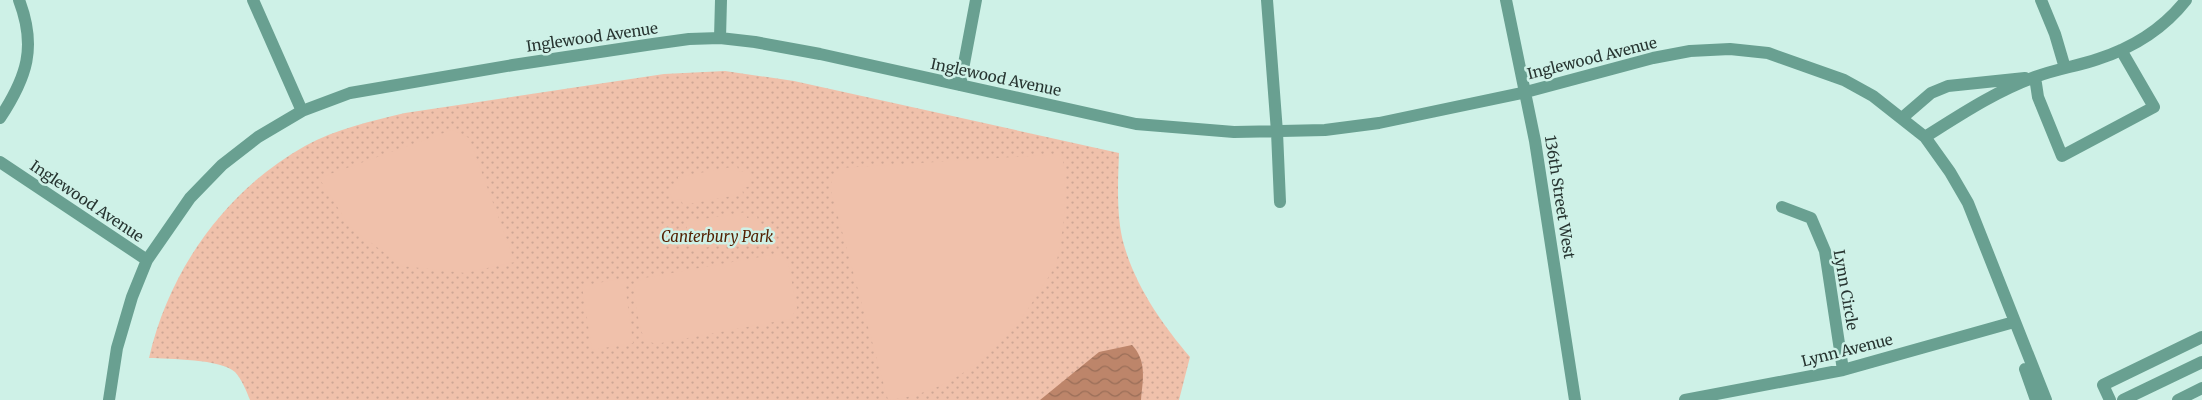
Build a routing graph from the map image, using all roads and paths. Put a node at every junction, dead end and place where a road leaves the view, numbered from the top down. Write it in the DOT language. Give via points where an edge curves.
graph roads {
  1 [pos="19,0"];
  2 [pos="253,0"];
  3 [pos="722,0"];
  4 [pos="976,0"];
  5 [pos="1267,0"];
  6 [pos="1506,0"];
  7 [pos="2041,0"];
  8 [pos="2186,0"];
  9 [pos="720,38"];
  10 [pos="2121,50"];
  11 [pos="2065,68"];
  12 [pos="2035,77"];
  13 [pos="960,85"];
  14 [pos="1526,92"];
  15 [pos="302,111"];
  16 [pos="0,118"];
  17 [pos="1902,118"];
  18 [pos="1277,132"];
  19 [pos="1925,138"];
  20 [pos="0,162"];
  21 [pos="1280,202"];
  22 [pos="1782,207"];
  23 [pos="147,260"];
  24 [pos="2013,323"];
  25 [pos="2202,337"];
  26 [pos="2202,362"];
  27 [pos="1843,370"];
  28 [pos="2202,388"];
  29 [pos="109,400"];
  30 [pos="1575,400"];
  31 [pos="1684,400"];
  32 [pos="2036,400"];
  33 [pos="2046,400"];
  34 [pos="2110,400"];
  35 [pos="2122,400"];
  36 [pos="2178,400"];
  1 -- 16 [label="street" via="28,28 29,50 14,96"];
  2 -- 15 [label="street"];
  3 -- 9 [label="street"];
  4 -- 13 [label="street"];
  5 -- 18 [label="street"];
  6 -- 14 [label="street, 136th Street West"];
  7 -- 11 [label="street"];
  8 -- 10 [label="street" via="2154,31"];
  9 -- 13 [label="street, Inglewood Avenue" via="820,54"];
  9 -- 15 [label="street, Inglewood Avenue" via="653,44 394,85 350,93"];
  10 -- 11 [label="street"];
  10 -- 12 [label="street" via="2154,107 2062,156 2038,97"];
  11 -- 12 [label="street"];
  12 -- 17 [label="street" via="1948,86 1931,93"];
  12 -- 19 [label="street" via="1984,100"];
  13 -- 18 [label="street, Inglewood Avenue" via="1136,124"];
  14 -- 17 [label="street, Inglewood Avenue" via="1690,50 1730,50 1768,53 1844,80 1873,96"];
  14 -- 18 [label="street, Inglewood Avenue" via="1379,124"];
  14 -- 30 [label="street, 136th Street West"];
  15 -- 23 [label="street, Inglewood Avenue" via="258,137 222,165 190,198"];
  17 -- 19 [label="street, Inglewood Avenue"];
  18 -- 21 [label="street"];
  19 -- 24 [label="street, Inglewood Avenue" via="1968,203"];
  20 -- 23 [label="street, Inglewood Avenue"];
  22 -- 27 [label="street, Lynn Circle" via="1811,218 1825,251"];
  23 -- 29 [label="street" via="119,339"];
  24 -- 27 [label="street, Lynn Avenue"];
  24 -- 32 [label="street"];
  24 -- 33 [label="street"];
  25 -- 34 [label="street" via="2103,384"];
  26 -- 35 [label="street"];
  27 -- 31 [label="street, Lynn Avenue"];
  28 -- 36 [label="street"];
}
